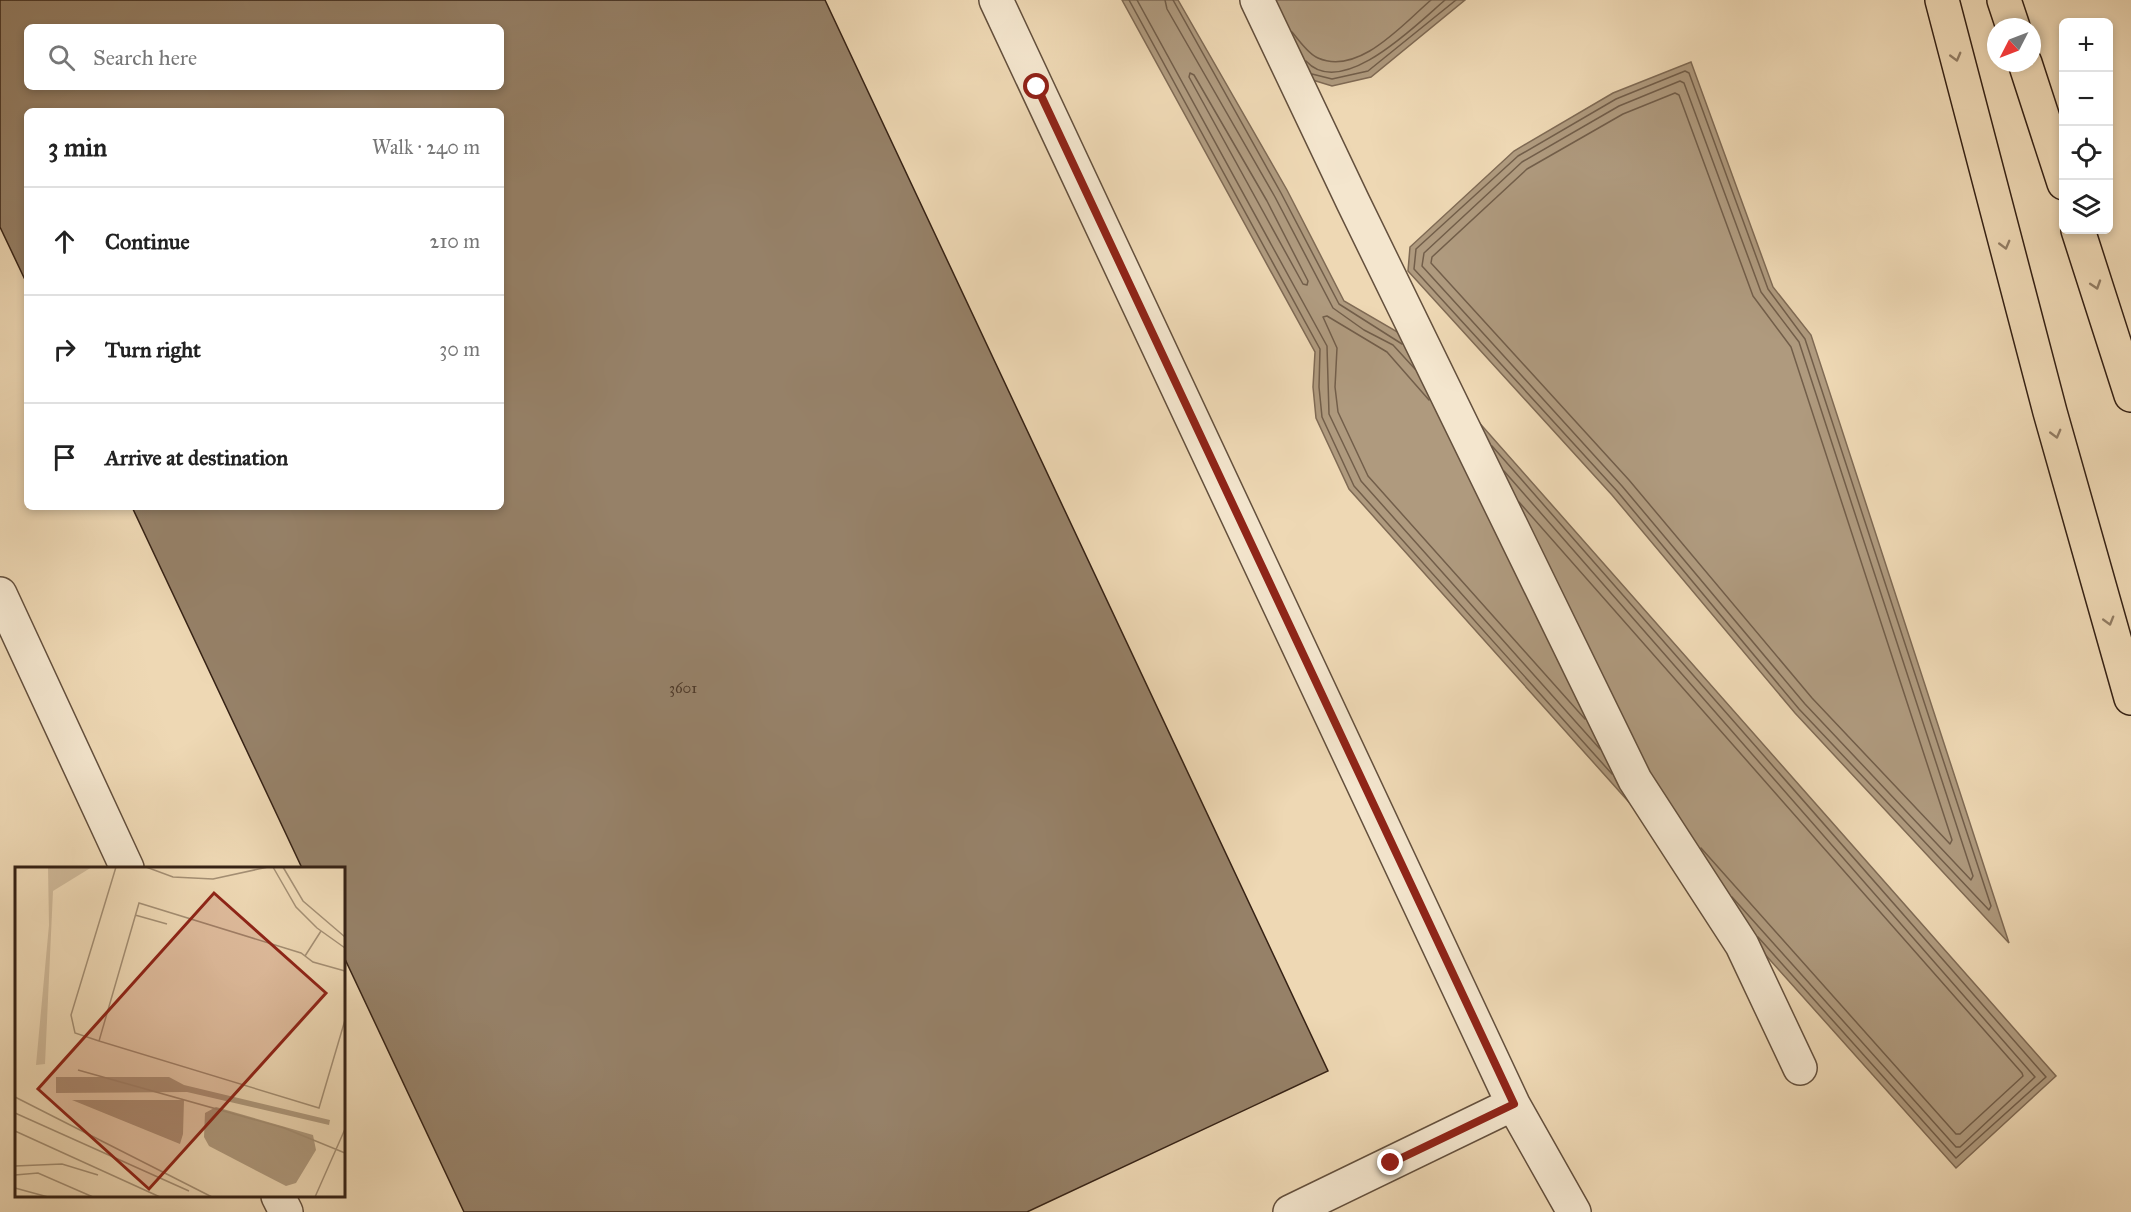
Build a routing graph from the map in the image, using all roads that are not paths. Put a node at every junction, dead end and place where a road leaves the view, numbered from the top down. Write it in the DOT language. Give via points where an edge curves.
graph roads {
  1 [pos="996,0"];
  2 [pos="1257,0"];
  3 [pos="1942,0"];
  4 [pos="2004,0"];
  5 [pos="2010,18"];
  6 [pos="2028,72"];
  7 [pos="2063,180"];
  8 [pos="2079,234"];
  9 [pos="2131,395"];
  10 [pos="0,594"];
  11 [pos="2131,698"];
  12 [pos="127,867"];
  13 [pos="1800,1068"];
  14 [pos="1514,1104"];
  15 [pos="278,1197"];
  16 [pos="286,1212"];
  17 [pos="1290,1212"];
  18 [pos="1574,1212"];
  1 -- 14 [label="lane"];
  2 -- 13 [label="lane" via="1635,780 1742,945"];
  3 -- 11 [label="highway, one-way" via="2053,423"];
  4 -- 5 [label="highway"];
  6 -- 7 [label="highway"];
  8 -- 9 [label="highway, one-way"];
  10 -- 12 [label="lane"];
  14 -- 17 [label="lane"];
  14 -- 18 [label="lane"];
  15 -- 16 [label="lane"];
}
